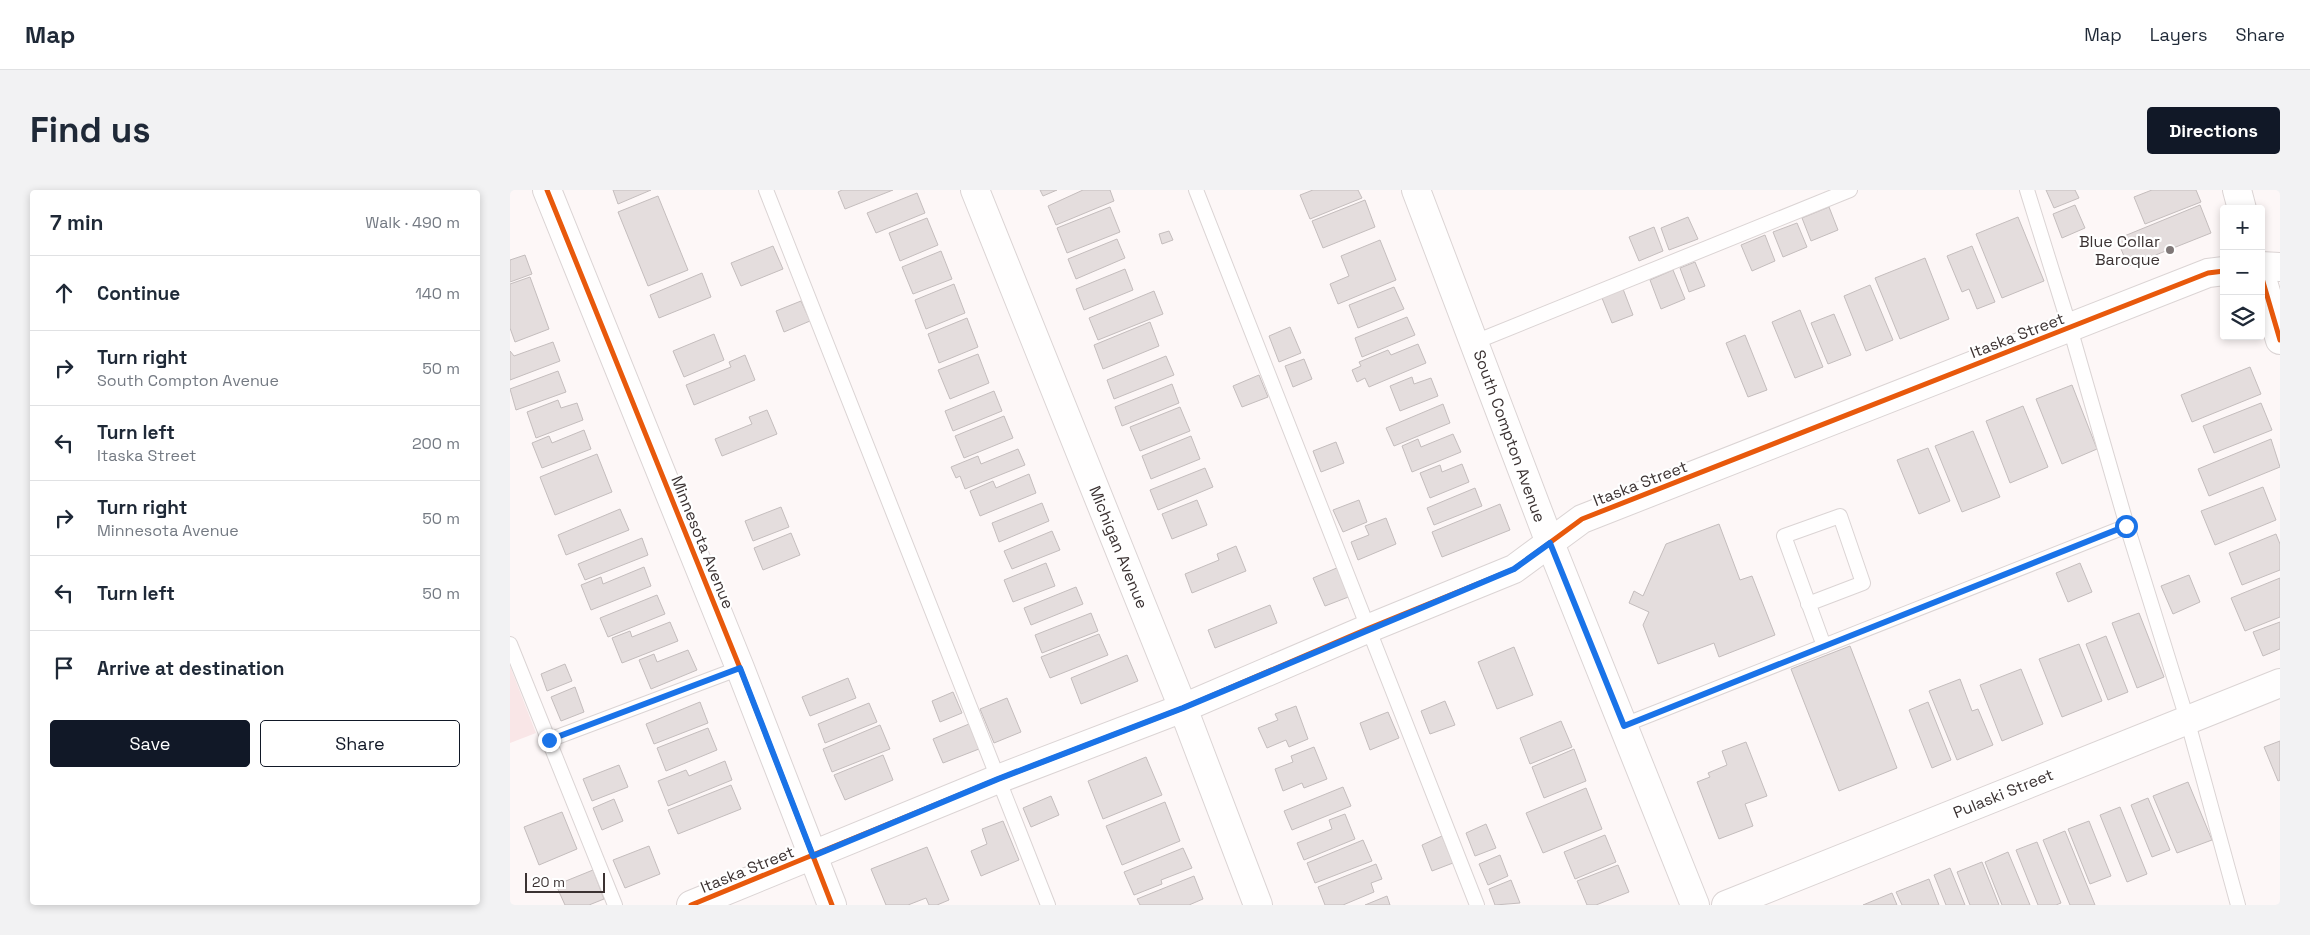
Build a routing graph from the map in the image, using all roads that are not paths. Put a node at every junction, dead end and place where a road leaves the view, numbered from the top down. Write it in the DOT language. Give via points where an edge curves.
graph roads {
  1 [pos="547,190"];
  2 [pos="766,190"];
  3 [pos="975,190"];
  4 [pos="1196,190"];
  5 [pos="1416,190"];
  6 [pos="1850,190"];
  7 [pos="2027,190"];
  8 [pos="2237,190"];
  9 [pos="2241,205"];
  10 [pos="2265,266"];
  11 [pos="2280,267"];
  12 [pos="2220,272"];
  13 [pos="2265,289"];
  14 [pos="2070,328"];
  15 [pos="2280,340"];
  16 [pos="1475,342"];
  17 [pos="2126,526"];
  18 [pos="1550,543"];
  19 [pos="1808,604"];
  20 [pos="1367,629"];
  21 [pos="510,644"];
  22 [pos="1824,646"];
  23 [pos="740,668"];
  24 [pos="2280,683"];
  25 [pos="1183,708"];
  26 [pos="2187,719"];
  27 [pos="1624,726"];
  28 [pos="549,740"];
  29 [pos="998,779"];
  30 [pos="813,856"];
  31 [pos="615,905"];
  32 [pos="691,905"];
  33 [pos="832,905"];
  34 [pos="1048,905"];
  35 [pos="1258,905"];
  36 [pos="1477,905"];
  37 [pos="1695,905"];
  38 [pos="1726,905"];
  39 [pos="2238,905"];
  1 -- 23 [label="street, Minnesota Avenue"];
  2 -- 29 [label="lane"];
  3 -- 25 [label="street, Michigan Avenue"];
  4 -- 20 [label="lane"];
  5 -- 16 [label="street, South Compton Avenue"];
  6 -- 16 [label="lane"];
  7 -- 14 [label="lane"];
  8 -- 9 [label="street"];
  10 -- 11 [label="street"];
  12 -- 14 [label="street, Itaska Street" via="2208,273"];
  13 -- 15 [label="street"];
  14 -- 17 [label="lane"];
  14 -- 18 [label="street, Itaska Street" via="1582,519"];
  16 -- 18 [label="street, South Compton Avenue"];
  17 -- 22 [label="lane"];
  17 -- 26 [label="lane"];
  18 -- 20 [label="street, Itaska Street" via="1514,569"];
  18 -- 27 [label="street, South Compton Avenue"];
  19 -- 19 [label="lane" via="1863,584 1840,516 1784,536"];
  19 -- 22 [label="lane"];
  20 -- 25 [label="street, Itaska Street"];
  20 -- 36 [label="lane"];
  21 -- 28 [label="lane"];
  22 -- 27 [label="lane"];
  23 -- 28 [label="lane"];
  23 -- 30 [label="street, Minnesota Avenue"];
  24 -- 26 [label="street, Pulaski Street"];
  25 -- 29 [label="street, Itaska Street"];
  25 -- 35 [label="street, Michigan Avenue"];
  26 -- 38 [label="street, Pulaski Street"];
  26 -- 39 [label="lane"];
  27 -- 37 [label="street, South Compton Avenue"];
  28 -- 31 [label="lane"];
  29 -- 30 [label="street, Itaska Street"];
  29 -- 34 [label="lane"];
  30 -- 32 [label="street, Itaska Street"];
  30 -- 33 [label="street, Minnesota Avenue"];
}
